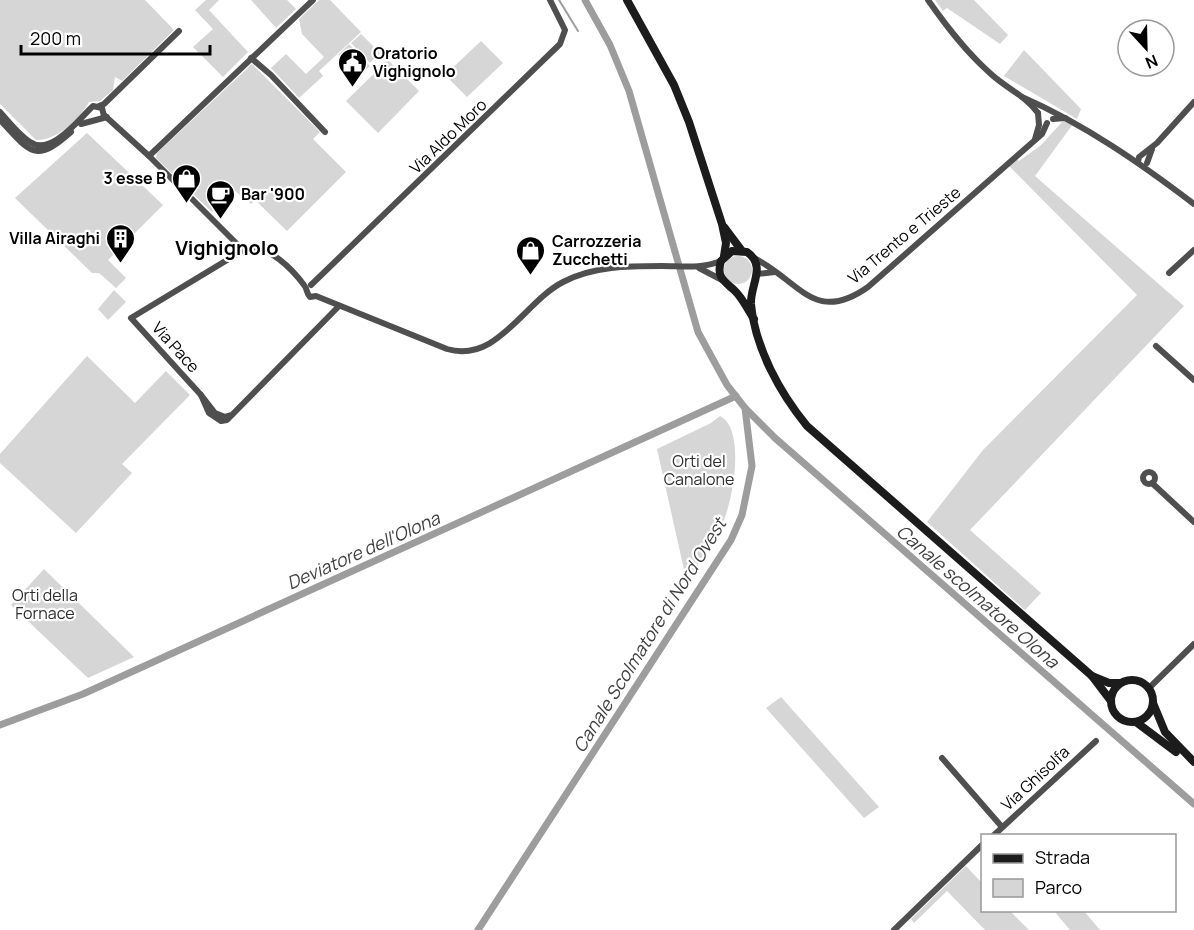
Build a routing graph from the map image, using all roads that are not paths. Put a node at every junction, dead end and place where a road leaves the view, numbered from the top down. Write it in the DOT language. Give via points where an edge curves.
graph roads {
  1 [pos="313,0"];
  2 [pos="550,0"];
  3 [pos="627,0"];
  4 [pos="928,0"];
  5 [pos="179,31"];
  6 [pos="251,58"];
  7 [pos="1022,97"];
  8 [pos="1194,102"];
  9 [pos="1044,108"];
  10 [pos="103,111"];
  11 [pos="0,112"];
  12 [pos="89,112"];
  13 [pos="1052,115"];
  14 [pos="1038,116"];
  15 [pos="92,119"];
  16 [pos="0,120"];
  17 [pos="1047,123"];
  18 [pos="325,132"];
  19 [pos="1034,140"];
  20 [pos="30,146"];
  21 [pos="149,156"];
  22 [pos="1141,161"];
  23 [pos="1194,204"];
  24 [pos="722,225"];
  25 [pos="243,250"];
  26 [pos="1194,250"];
  27 [pos="742,251"];
  28 [pos="754,258"];
  29 [pos="722,259"];
  30 [pos="696,267"];
  31 [pos="1169,273"];
  32 [pos="757,274"];
  33 [pos="781,274"];
  34 [pos="722,280"];
  35 [pos="753,282"];
  36 [pos="313,288"];
  37 [pos="733,288"];
  38 [pos="339,306"];
  39 [pos="754,319"];
  40 [pos="1156,346"];
  41 [pos="1194,380"];
  42 [pos="1152,483"];
  43 [pos="1194,522"];
  44 [pos="1194,644"];
  45 [pos="1092,676"];
  46 [pos="1119,682"];
  47 [pos="1148,688"];
  48 [pos="1111,701"];
  49 [pos="1153,703"];
  50 [pos="1136,722"];
  51 [pos="1096,741"];
  52 [pos="1184,753"];
  53 [pos="1194,755"];
  54 [pos="942,758"];
  55 [pos="1194,764"];
  56 [pos="1002,827"];
  57 [pos="995,834"];
  58 [pos="981,846"];
  59 [pos="894,930"];
  1 -- 6 [label="street"];
  2 -- 36 [label="street, Via Aldo Moro" via="565,30 560,44"];
  3 -- 24 [label="main road" via="681,102"];
  4 -- 7 [label="street" via="966,50"];
  5 -- 10 [label="street"];
  6 -- 18 [label="street"];
  6 -- 21 [label="street"];
  7 -- 9 [label="street"];
  7 -- 14 [label="street"];
  8 -- 22 [label="street"];
  9 -- 13 [label="street"];
  9 -- 14 [label="street"];
  10 -- 12 [label="street" via="93,106"];
  10 -- 15 [label="street" via="96,121"];
  10 -- 21 [label="street"];
  11 -- 20 [label="street"];
  12 -- 15 [label="street"];
  12 -- 20 [label="street" via="52,143"];
  13 -- 17 [label="street, Via Trento e Trieste"];
  13 -- 22 [label="street" via="1068,118"];
  14 -- 17 [label="street"];
  14 -- 19 [label="street"];
  15 -- 20 [label="street" via="51,149 38,152"];
  16 -- 20 [label="street"];
  17 -- 19 [label="street, Via Trento e Trieste" via="1044,132"];
  19 -- 33 [label="street, Via Trento e Trieste" via="860,293 836,303 821,303"];
  21 -- 25 [label="street"];
  22 -- 23 [label="street" via="1154,176"];
  24 -- 27 [label="main road"];
  24 -- 29 [label="main road" via="726,243"];
  25 -- 36 [label="street" via="252,247 270,253"];
  25 -- 38 [label="street, Via Pace" via="131,318 215,412 225,417 232,415"];
  26 -- 31 [label="street"];
  27 -- 28 [label="main road"];
  27 -- 29 [label="main road" via="732,251"];
  28 -- 32 [label="main road"];
  28 -- 33 [label="street, Via Trento e Trieste"];
  29 -- 30 [label="street"];
  29 -- 34 [label="main road"];
  30 -- 34 [label="street"];
  30 -- 38 [label="street" via="608,269 575,276 552,288 492,342 470,352 447,349"];
  32 -- 33 [label="street"];
  32 -- 35 [label="main road"];
  34 -- 37 [label="main road"];
  35 -- 37 [label="main road" via="743,289"];
  35 -- 39 [label="main road"];
  36 -- 38 [label="street" via="325,300"];
  37 -- 39 [label="main road"];
  39 -- 45 [label="main road" via="776,380 807,426"];
  40 -- 41 [label="street"];
  42 -- 43 [label="street"];
  44 -- 47 [label="street"];
  45 -- 46 [label="main road" via="1109,683"];
  45 -- 48 [label="main road"];
  46 -- 47 [label="main road" via="1138,682"];
  46 -- 48 [label="main road"];
  47 -- 49 [label="main road"];
  48 -- 50 [label="main road" via="1121,716"];
  49 -- 50 [label="main road" via="1147,716"];
  49 -- 52 [label="main road" via="1164,732"];
  50 -- 55 [label="main road"];
  51 -- 56 [label="street, Via Ghisolfa"];
  52 -- 53 [label="street"];
  52 -- 55 [label="main road"];
  54 -- 56 [label="street"];
  56 -- 57 [label="street, Via Ghisolfa"];
  58 -- 59 [label="street"];
}
